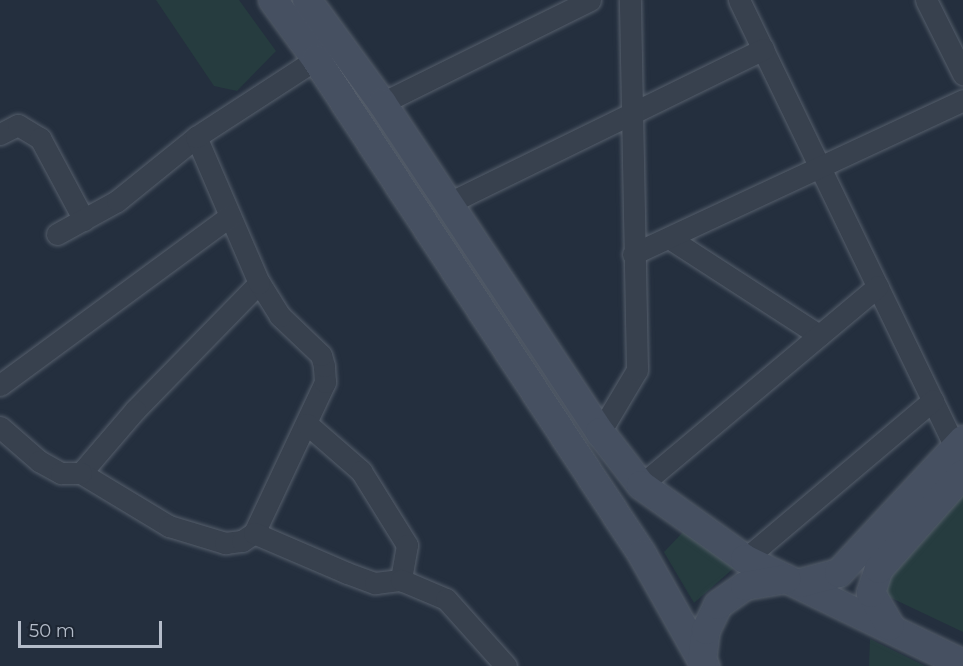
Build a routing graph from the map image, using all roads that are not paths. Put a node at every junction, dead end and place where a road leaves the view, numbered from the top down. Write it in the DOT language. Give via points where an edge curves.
graph roads {
  1 [pos="273,0"];
  2 [pos="308,0"];
  3 [pos="590,0"];
  4 [pos="630,0"];
  5 [pos="739,0"];
  6 [pos="926,0"];
  7 [pos="763,50"];
  8 [pos="316,59"];
  9 [pos="963,74"];
  10 [pos="963,100"];
  11 [pos="382,103"];
  12 [pos="631,113"];
  13 [pos="0,134"];
  14 [pos="196,137"];
  15 [pos="822,168"];
  16 [pos="449,203"];
  17 [pos="230,216"];
  18 [pos="84,220"];
  19 [pos="57,234"];
  20 [pos="669,238"];
  21 [pos="633,254"];
  22 [pos="259,283"];
  23 [pos="878,286"];
  24 [pos="819,335"];
  25 [pos="0,385"];
  26 [pos="933,400"];
  27 [pos="307,423"];
  28 [pos="0,427"];
  29 [pos="600,432"];
  30 [pos="961,454"];
  31 [pos="81,473"];
  32 [pos="641,485"];
  33 [pos="254,533"];
  34 [pos="746,559"];
  35 [pos="401,580"];
  36 [pos="794,581"];
  37 [pos="890,626"];
  38 [pos="703,664"];
  39 [pos="963,664"];
  40 [pos="506,666"];
  1 -- 8 [label="main road"];
  2 -- 11 [label="main road"];
  3 -- 11 [label="street"];
  4 -- 12 [label="street"];
  5 -- 7 [label="street"];
  6 -- 9 [label="street"];
  7 -- 12 [label="street"];
  7 -- 15 [label="street"];
  8 -- 14 [label="street"];
  8 -- 38 [label="main road" via="642,554"];
  10 -- 15 [label="street"];
  11 -- 16 [label="main road"];
  12 -- 16 [label="street"];
  12 -- 21 [label="street"];
  13 -- 18 [label="street" via="18,125 40,138"];
  14 -- 17 [label="street"];
  14 -- 18 [label="street" via="117,201"];
  15 -- 20 [label="street"];
  15 -- 23 [label="street"];
  16 -- 29 [label="main road"];
  17 -- 22 [label="street"];
  17 -- 25 [label="street"];
  18 -- 19 [label="street"];
  20 -- 21 [label="street"];
  20 -- 24 [label="street"];
  21 -- 29 [label="street" via="637,370"];
  22 -- 27 [label="street" via="280,316 321,355 325,382"];
  22 -- 31 [label="street" via="135,410"];
  23 -- 24 [label="street"];
  23 -- 26 [label="street"];
  24 -- 32 [label="street"];
  26 -- 30 [label="street"];
  26 -- 34 [label="street"];
  27 -- 33 [label="street"];
  27 -- 35 [label="street" via="361,471 407,545"];
  28 -- 31 [label="street" via="39,461 61,473"];
  29 -- 32 [label="main road"];
  30 -- 36 [label="main road" via="839,573"];
  30 -- 37 [label="main road" via="879,569 871,593"];
  31 -- 33 [label="street" via="170,526 225,543 242,541"];
  32 -- 34 [label="main road"];
  33 -- 35 [label="street" via="375,583"];
  34 -- 36 [label="main road"];
  35 -- 40 [label="street" via="446,598"];
  36 -- 37 [label="main road"];
  36 -- 38 [label="main road" via="745,586 718,605 706,630"];
  37 -- 39 [label="main road"];
}
